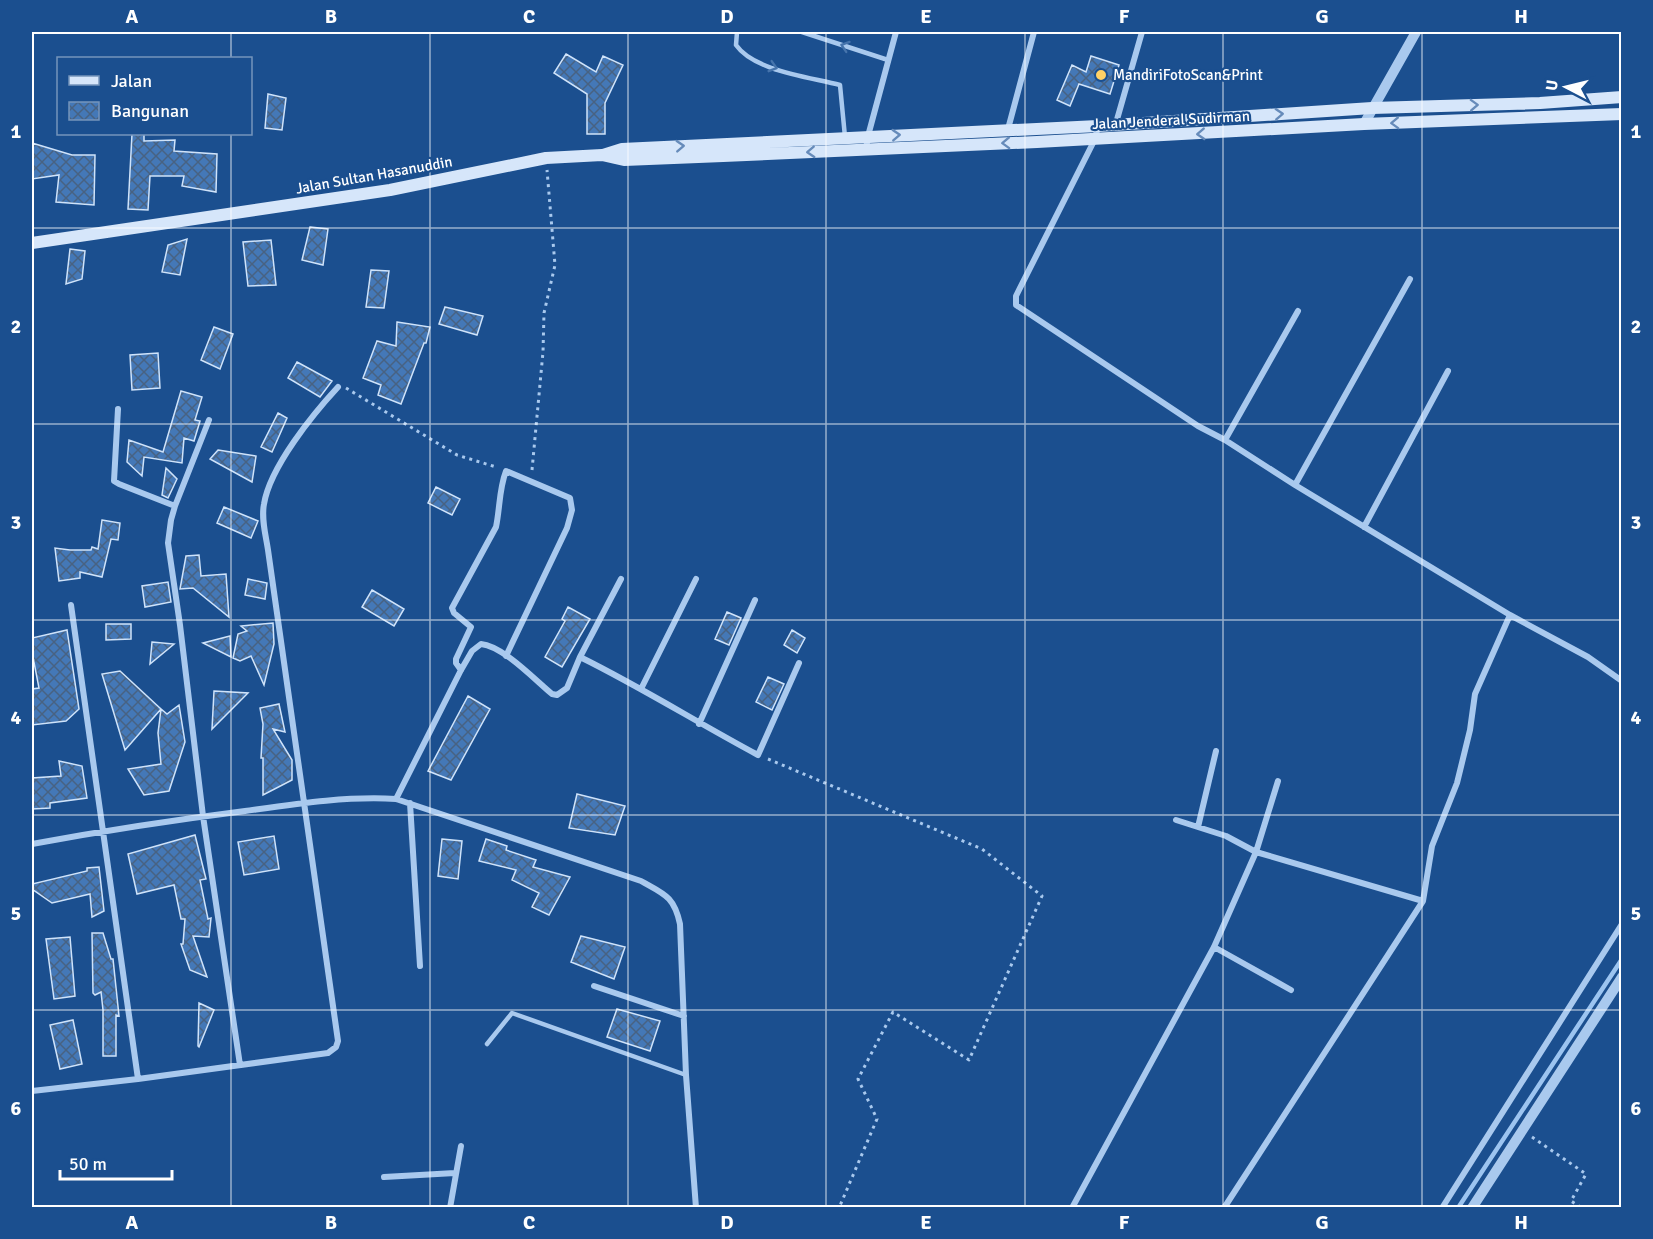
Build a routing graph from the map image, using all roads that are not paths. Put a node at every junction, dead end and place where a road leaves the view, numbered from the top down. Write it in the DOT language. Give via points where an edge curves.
graph roads {
  1 [pos="737,32"];
  2 [pos="802,32"];
  3 [pos="896,32"];
  4 [pos="1034,32"];
  5 [pos="1142,32"];
  6 [pos="1416,32"];
  7 [pos="888,60"];
  8 [pos="1622,97"];
  9 [pos="1372,108"];
  10 [pos="1622,114"];
  11 [pos="1116,123"];
  12 [pos="1364,124"];
  13 [pos="1098,126"];
  14 [pos="1008,129"];
  15 [pos="845,138"];
  16 [pos="1095,139"];
  17 [pos="867,143"];
  18 [pos="602,155"];
  19 [pos="723,156"];
  20 [pos="32,243"];
  21 [pos="1410,279"];
  22 [pos="1298,310"];
  23 [pos="1449,371"];
  24 [pos="338,387"];
  25 [pos="118,409"];
  26 [pos="209,420"];
  27 [pos="1225,440"];
  28 [pos="1294,485"];
  29 [pos="175,506"];
  30 [pos="1364,527"];
  31 [pos="621,579"];
  32 [pos="696,579"];
  33 [pos="755,600"];
  34 [pos="71,605"];
  35 [pos="1510,615"];
  36 [pos="506,656"];
  37 [pos="580,657"];
  38 [pos="799,663"];
  39 [pos="461,670"];
  40 [pos="1622,681"];
  41 [pos="641,689"];
  42 [pos="699,724"];
  43 [pos="1216,751"];
  44 [pos="1278,781"];
  45 [pos="396,798"];
  46 [pos="304,803"];
  47 [pos="410,803"];
  48 [pos="202,816"];
  49 [pos="1176,820"];
  50 [pos="1198,827"];
  51 [pos="103,831"];
  52 [pos="32,844"];
  53 [pos="1256,852"];
  54 [pos="1423,901"];
  55 [pos="1622,924"];
  56 [pos="1214,947"];
  57 [pos="420,966"];
  58 [pos="1622,977"];
  59 [pos="594,986"];
  60 [pos="1291,990"];
  61 [pos="684,1016"];
  62 [pos="487,1044"];
  63 [pos="240,1065"];
  64 [pos="686,1075"];
  65 [pos="138,1079"];
  66 [pos="32,1091"];
  67 [pos="461,1146"];
  68 [pos="455,1173"];
  69 [pos="384,1177"];
  70 [pos="450,1208"];
  71 [pos="696,1208"];
  72 [pos="1072,1208"];
  73 [pos="1224,1208"];
  74 [pos="1442,1208"];
  75 [pos="1472,1208"];
  1 -- 15 [label="lane, one-way" via="736,45 746,56 767,66 840,85"];
  7 -- 2 [label="lane, one-way"];
  3 -- 7 [label="street"];
  4 -- 14 [label="street"];
  5 -- 11 [label="street"];
  6 -- 9 [label="street"];
  7 -- 17 [label="street"];
  9 -- 8 [label="main road, one-way"];
  11 -- 9 [label="main road, one-way"];
  9 -- 12 [label="street"];
  10 -- 12 [label="main road, Jalan Jenderal Sudirman, one-way"];
  11 -- 13 [label="main road"];
  12 -- 16 [label="main road, Jalan Jenderal Sudirman, one-way"];
  13 -- 14 [label="main road"];
  13 -- 16 [label="street"];
  17 -- 14 [label="main road, one-way"];
  15 -- 17 [label="main road"];
  18 -- 15 [label="main road, one-way" via="622,149"];
  16 -- 17 [label="main road, Jalan Jenderal Sudirman, one-way"];
  16 -- 27 [label="street" via="1014,303"];
  17 -- 19 [label="main road, Jalan Jenderal Sudirman, one-way"];
  18 -- 19 [label="main road, Jalan Sultan Hasanuddin" via="624,160"];
  18 -- 20 [label="main road, Jalan Sultan Hasanuddin" via="546,158 390,190"];
  21 -- 28 [label="street"];
  22 -- 27 [label="street"];
  23 -- 30 [label="street"];
  24 -- 46 [label="street" via="314,412 285,455 264,504"];
  25 -- 29 [label="street" via="114,481"];
  26 -- 29 [label="street"];
  27 -- 28 [label="street"];
  28 -- 30 [label="street"];
  29 -- 48 [label="street" via="168,543"];
  30 -- 35 [label="street"];
  31 -- 37 [label="street"];
  32 -- 41 [label="street"];
  33 -- 42 [label="street"];
  34 -- 51 [label="street"];
  35 -- 40 [label="street" via="1588,657"];
  35 -- 54 [label="street" via="1475,694 1457,783 1432,846"];
  36 -- 37 [label="street" via="557,695 567,688"];
  36 -- 39 [label="street" via="481,644"];
  36 -- 39 [label="street" via="572,510 570,498 506,471 496,527 452,608 471,627 456,659"];
  37 -- 41 [label="street"];
  38 -- 42 [label="street" via="758,755"];
  39 -- 45 [label="street"];
  41 -- 42 [label="street"];
  43 -- 50 [label="street"];
  44 -- 53 [label="street"];
  45 -- 46 [label="street"];
  45 -- 47 [label="street"];
  46 -- 48 [label="street"];
  46 -- 63 [label="street" via="337,1044 331,1052"];
  47 -- 57 [label="street"];
  47 -- 61 [label="street" via="641,881 666,894 677,909 680,924"];
  48 -- 51 [label="street"];
  48 -- 63 [label="street"];
  49 -- 50 [label="street"];
  50 -- 53 [label="street"];
  51 -- 52 [label="street"];
  51 -- 65 [label="street"];
  53 -- 54 [label="street"];
  53 -- 56 [label="street"];
  54 -- 73 [label="street"];
  55 -- 74 [label="street"];
  56 -- 60 [label="street"];
  56 -- 72 [label="street"];
  58 -- 75 [label="street"];
  59 -- 61 [label="street"];
  61 -- 64 [label="street"];
  62 -- 64 [label="lane" via="512,1013"];
  63 -- 65 [label="street"];
  64 -- 71 [label="street"];
  65 -- 66 [label="street"];
  67 -- 68 [label="street"];
  68 -- 69 [label="street"];
  68 -- 70 [label="street"];
}
